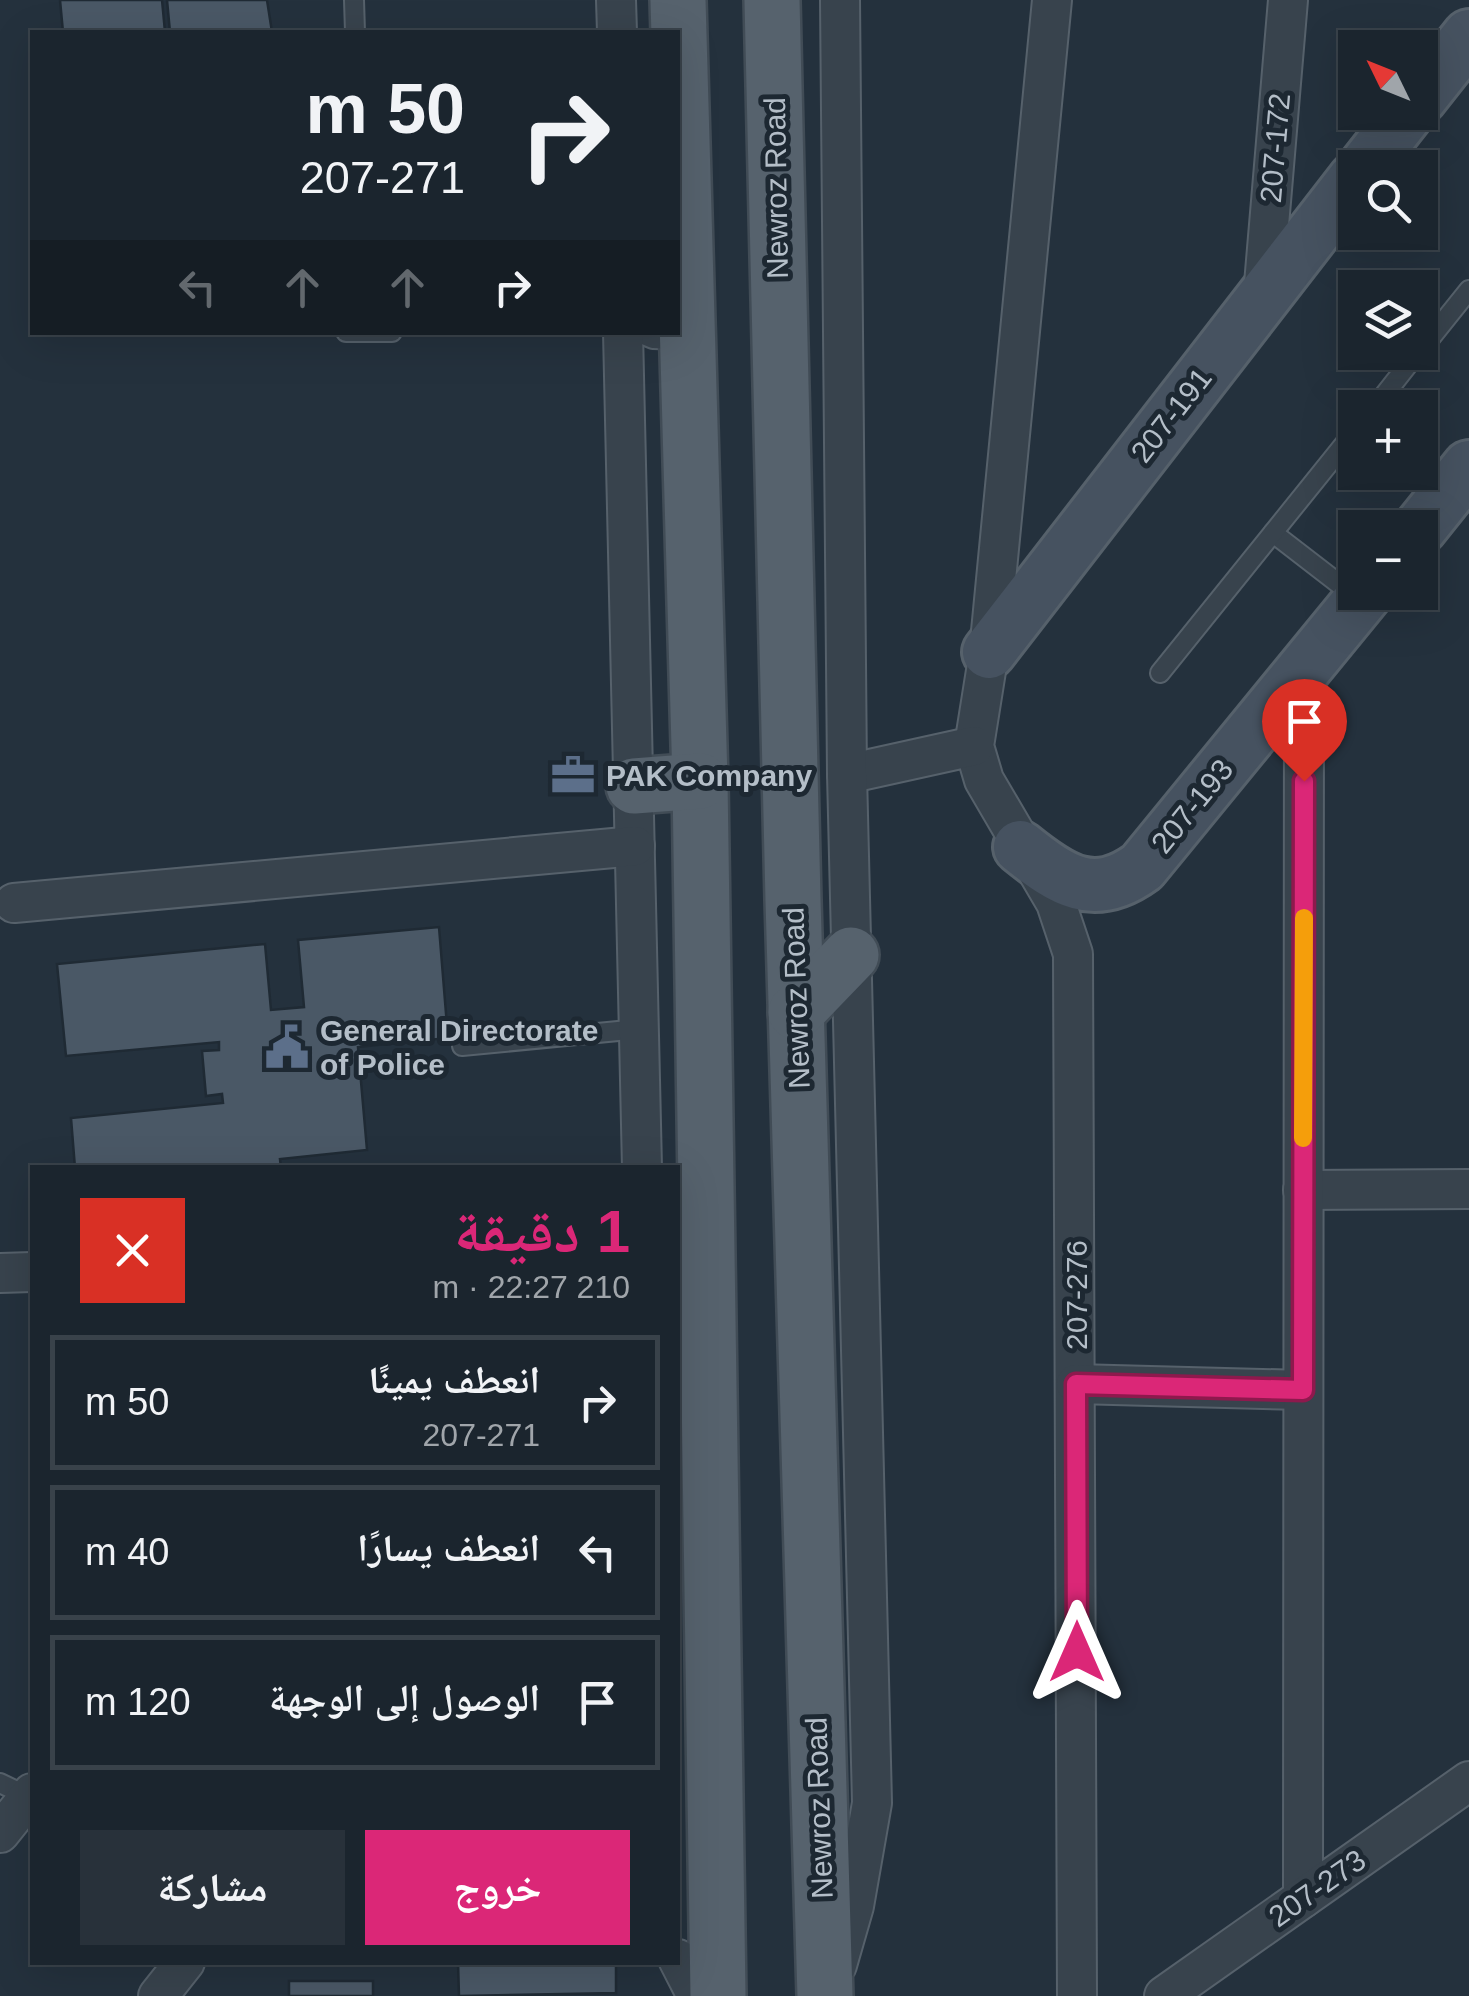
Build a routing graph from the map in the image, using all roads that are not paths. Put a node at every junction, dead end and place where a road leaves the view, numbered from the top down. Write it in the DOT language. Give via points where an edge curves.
graph roads {
  1 [pos="354,0"];
  2 [pos="616,0"];
  3 [pos="678,0"];
  4 [pos="772,0"];
  5 [pos="840,0"];
  6 [pos="1052,0"];
  7 [pos="1288,0"];
  8 [pos="356,30"];
  9 [pos="617,30"];
  10 [pos="677,30"];
  11 [pos="1469,36"];
  12 [pos="1438,75"];
  13 [pos="1394,130"];
  14 [pos="1378,150"];
  15 [pos="1338,200"];
  16 [pos="1469,290"];
  17 [pos="1262,296"];
  18 [pos="1438,328"];
  19 [pos="623,335"];
  20 [pos="672,335"];
  21 [pos="1405,370"];
  22 [pos="1388,390"];
  23 [pos="1338,452"];
  24 [pos="1469,467"];
  25 [pos="1434,510"];
  26 [pos="1273,533"];
  27 [pos="1338,579"];
  28 [pos="1352,610"];
  29 [pos="988,652"];
  30 [pos="1304,670"];
  31 [pos="1160,673"];
  32 [pos="974,746"];
  33 [pos="847,774"];
  34 [pos="700,781"];
  35 [pos="634,786"];
  36 [pos="635,846"];
  37 [pos="1020,848"];
  38 [pos="14,903"];
  39 [pos="852,955"];
  40 [pos="796,1012"];
  41 [pos="639,1029"];
  42 [pos="462,1046"];
  43 [pos="642,1165"];
  44 [pos="1469,1189"];
  45 [pos="1303,1190"];
  46 [pos="30,1272"];
  47 [pos="0,1273"];
  48 [pos="1076,1384"];
  49 [pos="1303,1390"];
  50 [pos="695,1452"];
  51 [pos="1469,1780"];
  52 [pos="21,1791"];
  53 [pos="0,1834"];
  54 [pos="1303,1898"];
  55 [pos="680,1963"];
  56 [pos="183,1965"];
  57 [pos="158,1996"];
  58 [pos="697,1996"];
  59 [pos="718,1996"];
  60 [pos="825,1996"];
  61 [pos="1077,1996"];
  62 [pos="1164,1996"];
  1 -- 8 [label="lane"];
  2 -- 9 [label="street"];
  3 -- 10 [label="main road"];
  4 -- 40 [label="main road, Newroz Road"];
  5 -- 33 [label="street"];
  6 -- 29 [label="street"];
  7 -- 17 [label="street, 207-172"];
  11 -- 12 [label="street"];
  13 -- 14 [label="street"];
  15 -- 17 [label="street, 207-191"];
  16 -- 18 [label="lane"];
  17 -- 29 [label="street, 207-191"];
  19 -- 35 [label="street"];
  20 -- 34 [label="main road"];
  21 -- 22 [label="lane"];
  23 -- 26 [label="lane"];
  24 -- 25 [label="street"];
  26 -- 27 [label="lane"];
  26 -- 31 [label="lane"];
  28 -- 30 [label="street, 207-193"];
  29 -- 32 [label="street"];
  30 -- 37 [label="street, 207-193" via="1127,878 1078,884"];
  30 -- 45 [label="street"];
  32 -- 33 [label="street"];
  32 -- 37 [label="street, 207-276"];
  33 -- 39 [label="street"];
  34 -- 35 [label="main road"];
  34 -- 50 [label="main road"];
  35 -- 36 [label="street"];
  36 -- 38 [label="street"];
  36 -- 41 [label="street"];
  37 -- 48 [label="street, 207-276" via="1056,904 1073,954"];
  39 -- 40 [label="main road"];
  39 -- 60 [label="street" via="872,1802 854,1906"];
  40 -- 60 [label="main road, Newroz Road"];
  41 -- 42 [label="lane"];
  41 -- 43 [label="street"];
  44 -- 45 [label="street"];
  45 -- 49 [label="street"];
  46 -- 47 [label="street"];
  48 -- 49 [label="street"];
  48 -- 61 [label="street, 207-276"];
  49 -- 54 [label="street"];
  50 -- 59 [label="main road"];
  51 -- 54 [label="street, 207-273"];
  52 -- 53 [label="street"];
  54 -- 62 [label="street, 207-273"];
  55 -- 58 [label="street"];
  56 -- 57 [label="street"];
}
